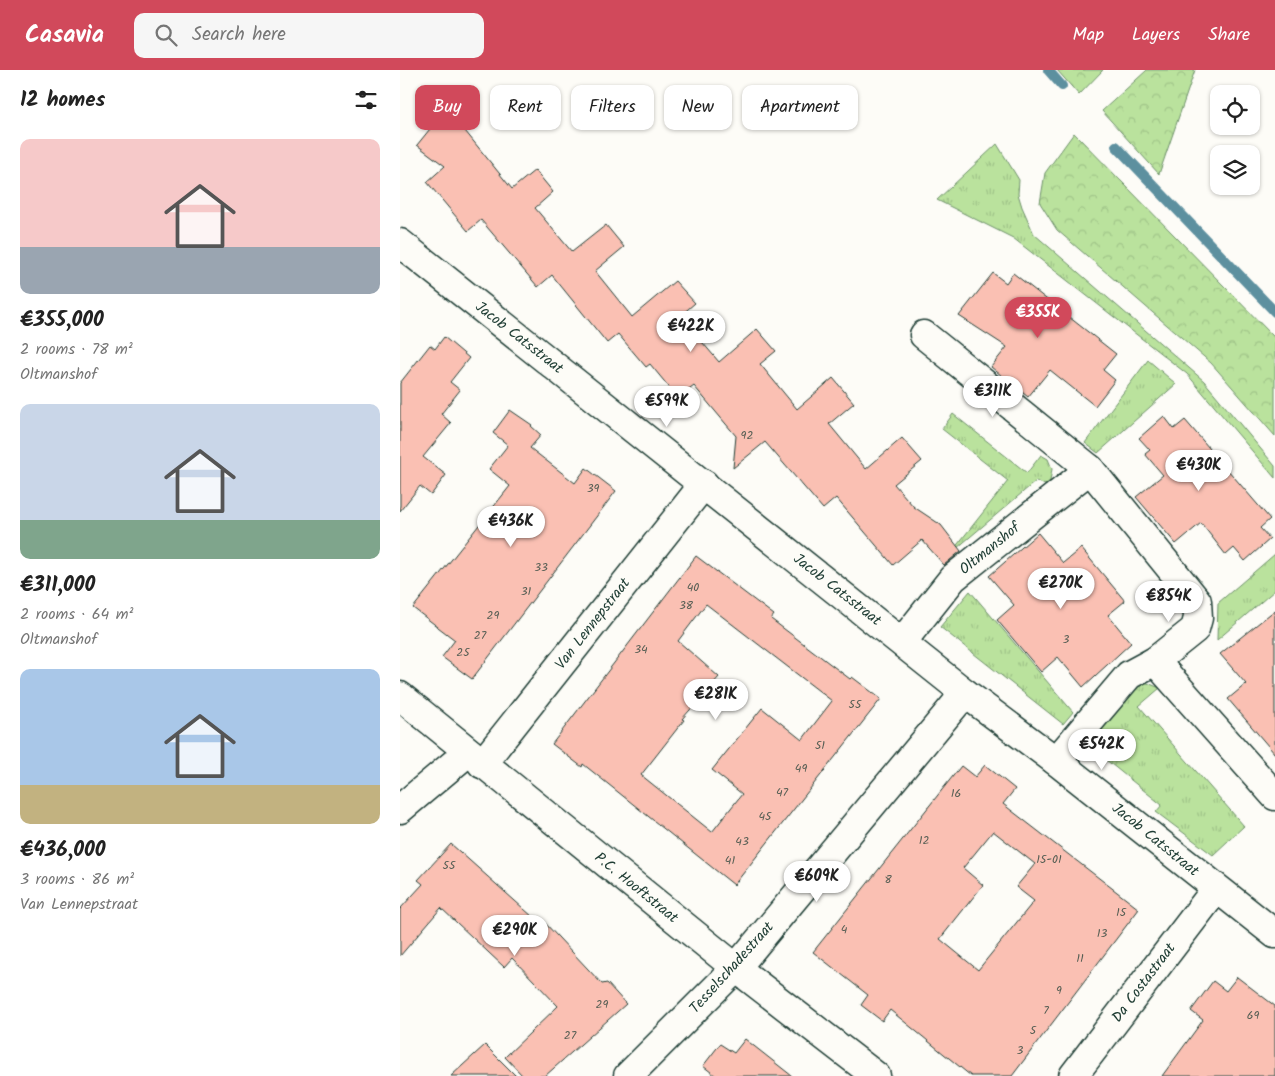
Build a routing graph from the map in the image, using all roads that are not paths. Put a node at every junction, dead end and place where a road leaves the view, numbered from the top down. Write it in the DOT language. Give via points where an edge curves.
graph roads {
  1 [pos="402,248"];
  2 [pos="924,334"];
  3 [pos="1090,469"];
  4 [pos="704,484"];
  5 [pos="902,642"];
  6 [pos="1155,661"];
  7 [pos="965,693"];
  8 [pos="400,696"];
  9 [pos="475,758"];
  10 [pos="1056,761"];
  11 [pos="1275,796"];
  12 [pos="400,809"];
  13 [pos="1216,889"];
  14 [pos="1275,934"];
  15 [pos="736,968"];
  16 [pos="628,1076"];
  17 [pos="876,1076"];
  18 [pos="1073,1076"];
  1 -- 4 [label="street, Jacob Catsstraat"];
  2 -- 3 [label="street"];
  3 -- 5 [label="street, Oltmanshof" via="953,578"];
  3 -- 6 [label="street" via="1196,601 1198,618 1195,630"];
  4 -- 5 [label="street, Jacob Catsstraat"];
  4 -- 9 [label="street, Van Lennepstraat"];
  5 -- 7 [label="street, Jacob Catsstraat"];
  6 -- 10 [label="street" via="1129,674"];
  6 -- 11 [label="street"];
  7 -- 10 [label="street, Jacob Catsstraat"];
  7 -- 15 [label="street, Tesselschadestraat"];
  8 -- 9 [label="street, P.C. Hooftstraat"];
  9 -- 12 [label="street, Van Lennepstraat"];
  9 -- 15 [label="street, P.C. Hooftstraat"];
  10 -- 13 [label="street, Jacob Catsstraat"];
  13 -- 14 [label="street, Jacob Catsstraat"];
  13 -- 18 [label="street, Da Costastraat"];
  15 -- 16 [label="street, Tesselschadestraat"];
  15 -- 17 [label="street, P.C. Hooftstraat"];
}
